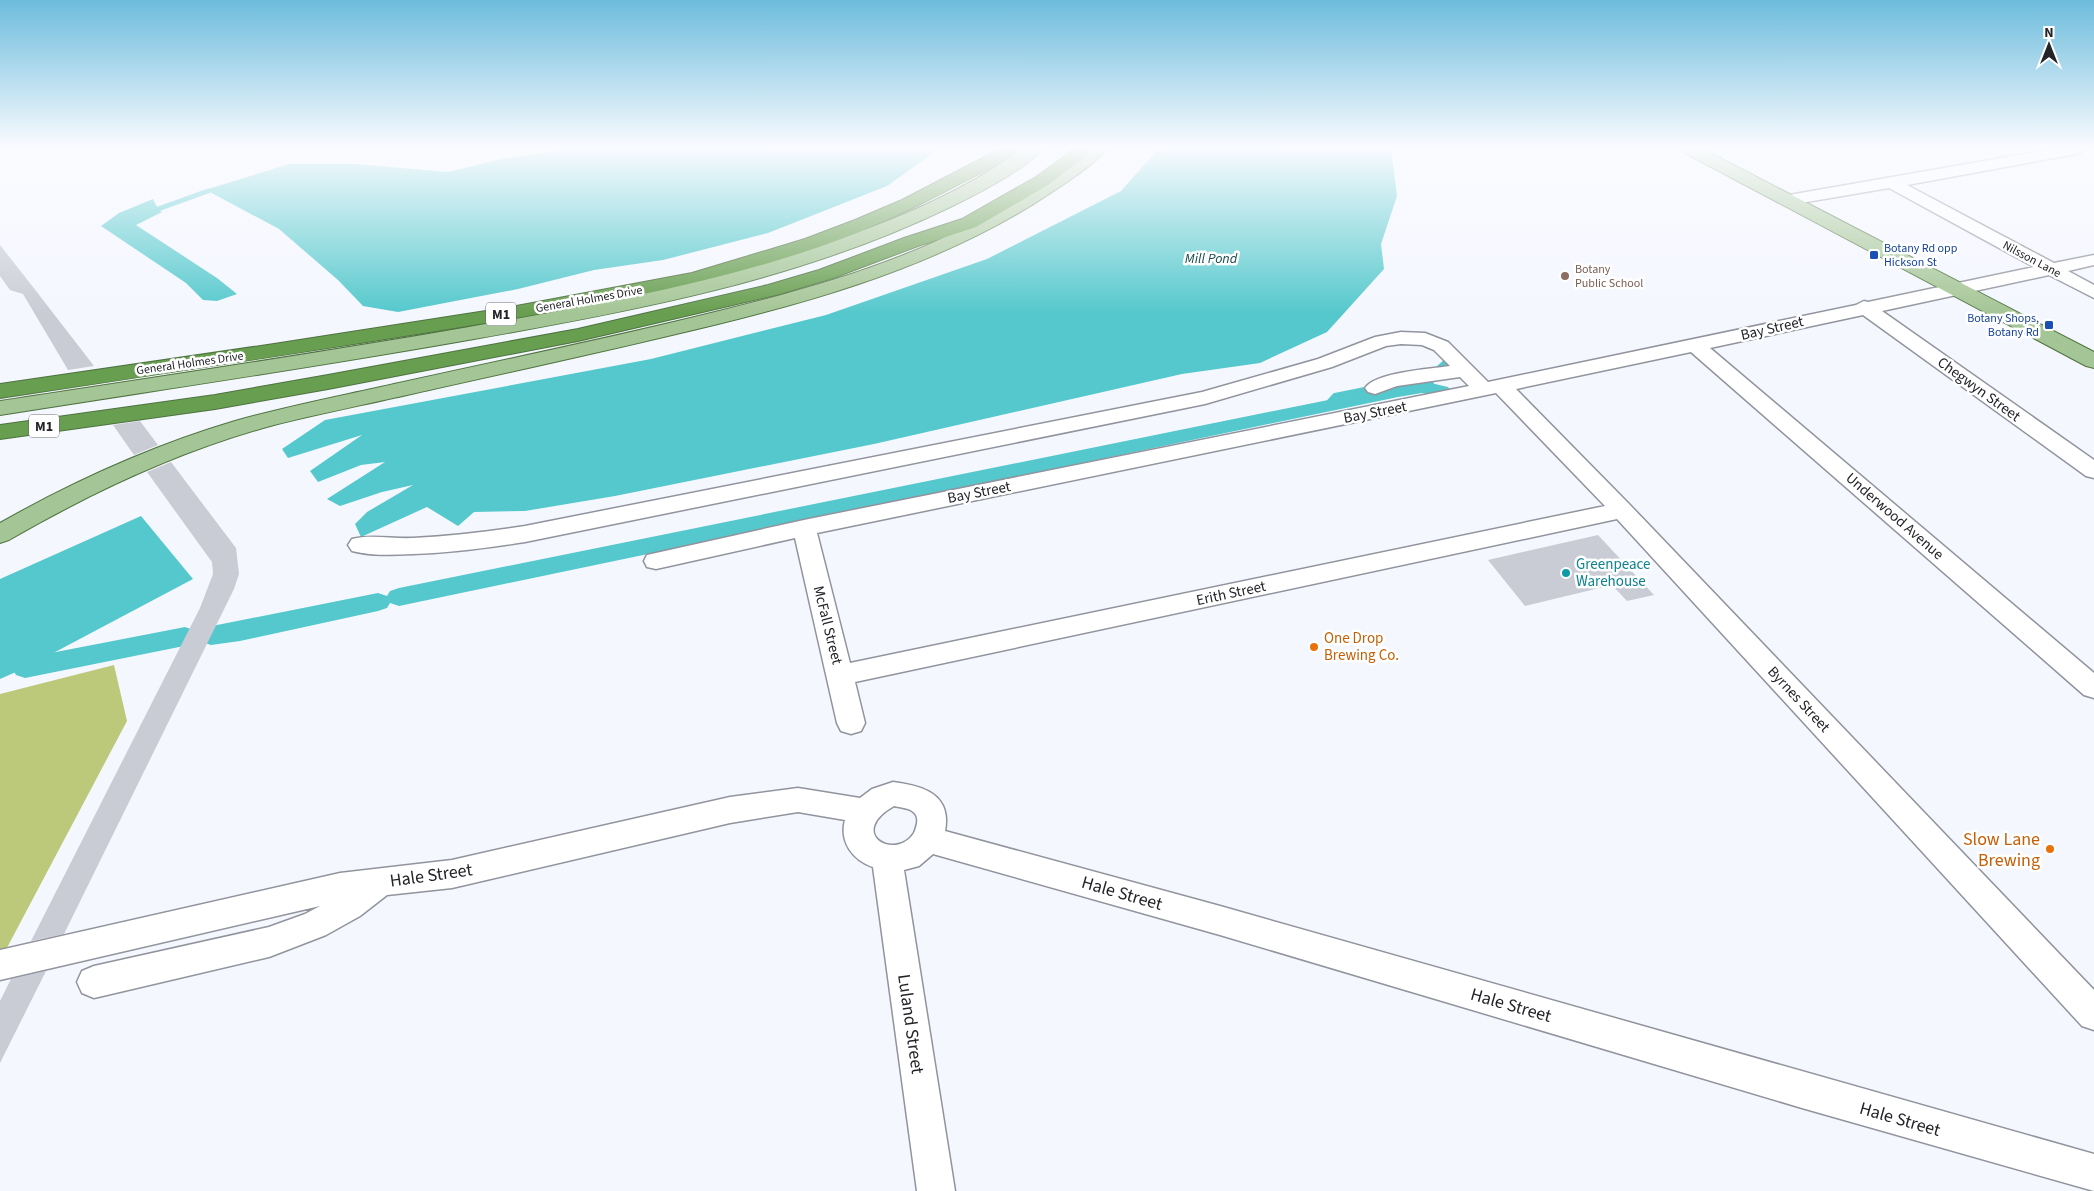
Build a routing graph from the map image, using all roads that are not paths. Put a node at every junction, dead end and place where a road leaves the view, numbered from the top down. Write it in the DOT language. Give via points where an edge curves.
graph roads {
  1 [pos="909,204"];
  2 [pos="945,204"];
  3 [pos="979,204"];
  4 [pos="1007,204"];
  5 [pos="1020,204"];
  6 [pos="1797,204"];
  7 [pos="1929,204"];
  8 [pos="911,242"];
  9 [pos="2094,260"];
  10 [pos="2049,268"];
  11 [pos="1957,288"];
  12 [pos="2094,292"];
  13 [pos="1864,307"];
  14 [pos="1695,345"];
  15 [pos="2094,361"];
  16 [pos="1465,370"];
  17 [pos="1376,388"];
  18 [pos="1492,388"];
  19 [pos="0,391"];
  20 [pos="0,408"];
  21 [pos="0,432"];
  22 [pos="2094,471"];
  23 [pos="1622,510"];
  24 [pos="804,528"];
  25 [pos="0,534"];
  26 [pos="360,544"];
  27 [pos="656,561"];
  28 [pos="840,675"];
  29 [pos="2094,688"];
  30 [pos="851,723"];
  31 [pos="864,811"];
  32 [pos="928,840"];
  33 [pos="887,858"];
  34 [pos="380,882"];
  35 [pos="0,965"];
  36 [pos="94,982"];
  37 [pos="2094,1014"];
  38 [pos="2094,1173"];
  39 [pos="936,1191"];
  1 -- 19 [label="highway, General Holmes Drive / M1" via="778,254 695,278 274,351"];
  2 -- 20 [label="main road" via="914,219 805,259 708,286 566,317"];
  3 -- 8 [label="highway, M1"];
  4 -- 8 [label="highway, M1" via="969,223"];
  5 -- 25 [label="main road" via="911,258 736,314 274,418 228,432 130,469"];
  6 -- 11 [label="main road"];
  7 -- 10 [label="street, Nilsson Lane"];
  8 -- 21 [label="highway, M1" via="826,274 718,304 558,339 215,402"];
  9 -- 10 [label="street, Bay Street"];
  10 -- 11 [label="street, Bay Street"];
  10 -- 12 [label="street, Nilsson Lane"];
  11 -- 13 [label="street, Bay Street"];
  11 -- 15 [label="main road"];
  13 -- 14 [label="street, Bay Street"];
  13 -- 22 [label="street, Chegwyn Street"];
  14 -- 18 [label="street, Bay Street"];
  14 -- 29 [label="street, Underwood Avenue"];
  16 -- 17 [label="street" via="1392,381"];
  16 -- 18 [label="street, Byrnes Street"];
  16 -- 26 [label="street, Byrnes Street" via="1442,346 1425,338 1401,338 1382,341 1325,363 1205,398 525,534 462,544 389,547"];
  18 -- 23 [label="street, Byrnes Street"];
  18 -- 24 [label="street, Bay Street"];
  23 -- 28 [label="street, Erith Street"];
  23 -- 37 [label="street, Byrnes Street"];
  24 -- 27 [label="street, Bay Street"];
  24 -- 28 [label="street, McFall Street"];
  28 -- 30 [label="street, McFall Street"];
  31 -- 32 [label="street" via="882,797 904,794 915,797 930,810 933,820"];
  31 -- 33 [label="street" via="859,820 860,840 876,855"];
  31 -- 34 [label="street, Hale Street" via="798,800 730,810 452,874"];
  32 -- 33 [label="street" via="910,854"];
  32 -- 38 [label="street, Hale Street"];
  33 -- 39 [label="street, Luland Street"];
  34 -- 35 [label="street, Hale Street" via="340,887"];
  34 -- 36 [label="street" via="349,906 315,925 269,942"];
}
